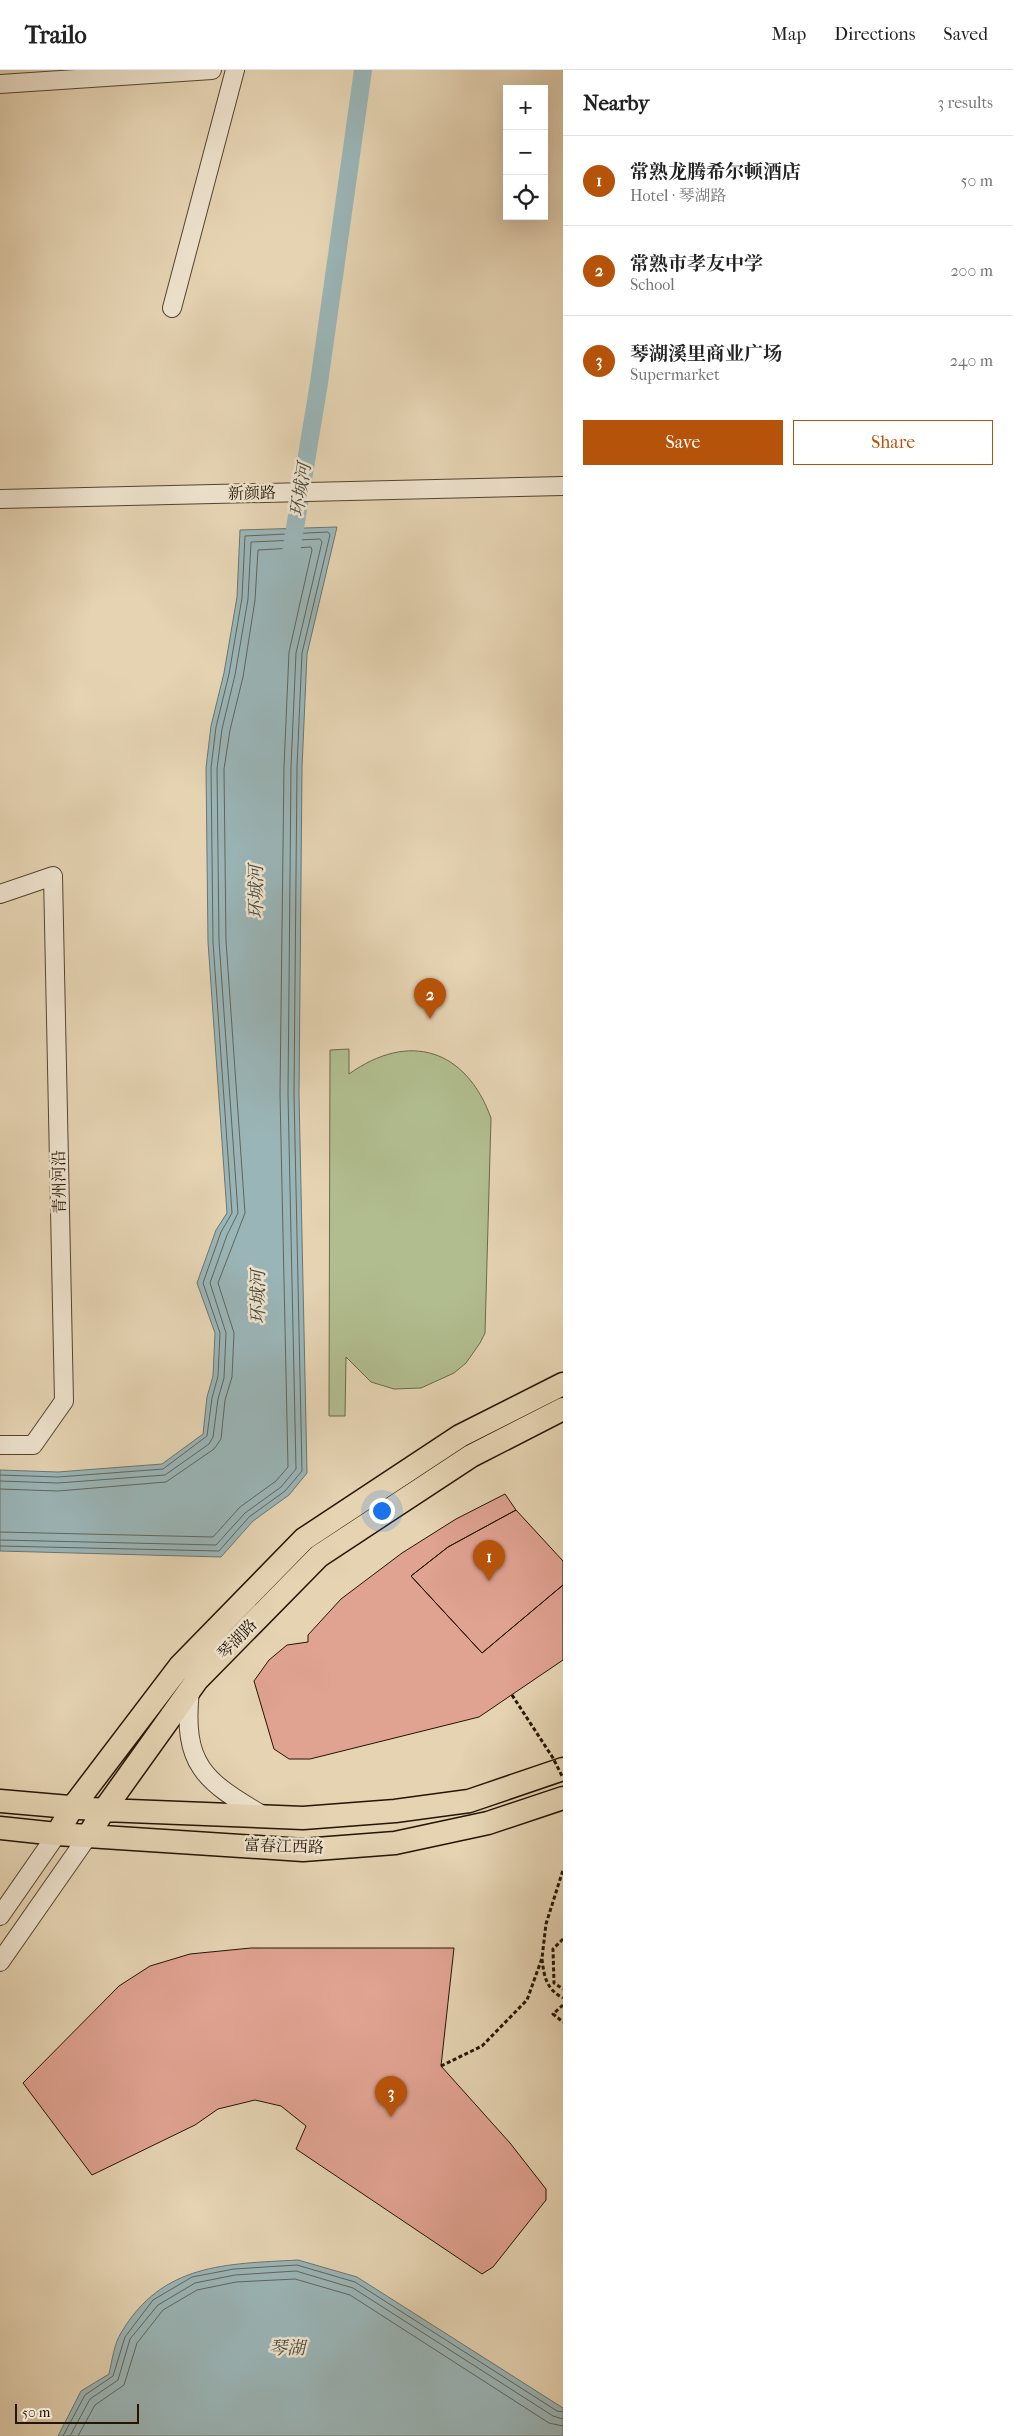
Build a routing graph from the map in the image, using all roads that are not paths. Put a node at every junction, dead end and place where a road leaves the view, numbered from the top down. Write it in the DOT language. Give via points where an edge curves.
graph roads {
  1 [pos="212,70"];
  2 [pos="235,70"];
  3 [pos="0,84"];
  4 [pos="172,308"];
  5 [pos="563,486"];
  6 [pos="0,499"];
  7 [pos="0,894"];
  8 [pos="563,1384"];
  9 [pos="563,1409"];
  10 [pos="0,1445"];
  11 [pos="190,1690"];
  12 [pos="563,1769"];
  13 [pos="563,1798"];
  14 [pos="0,1801"];
  15 [pos="72,1808"];
  16 [pos="104,1810"];
  17 [pos="264,1817"];
  18 [pos="0,1828"];
  19 [pos="57,1834"];
  20 [pos="88,1836"];
  21 [pos="0,1916"];
  22 [pos="0,1962"];
  1 -- 3 [label="street"];
  2 -- 4 [label="street"];
  5 -- 6 [label="street, 新颜路"];
  7 -- 10 [label="street, 青州河沿" via="53,876 64,1401 33,1445"];
  8 -- 15 [label="main road, 琴湖路" via="460,1436 304,1539 180,1666"];
  9 -- 11 [label="main road, 琴湖路" via="471,1456 319,1556"];
  11 -- 16 [label="main road, 琴湖路"];
  11 -- 17 [label="street" via="189,1738 198,1767 222,1792"];
  12 -- 17 [label="main road, 富春江西路" via="469,1802 303,1818"];
  13 -- 20 [label="main road, 富春江西路" via="488,1823 395,1843 303,1850"];
  14 -- 15 [label="main road, 富春江西路"];
  15 -- 16 [label="main road, 富春江西路"];
  15 -- 19 [label="main road, 琴湖路"];
  16 -- 17 [label="main road, 富春江西路"];
  16 -- 20 [label="main road, 琴湖路"];
  18 -- 19 [label="main road, 富春江西路"];
  19 -- 20 [label="main road, 富春江西路"];
  19 -- 21 [label="street, 琴湖路"];
  20 -- 22 [label="street, 琴湖路"];
}
